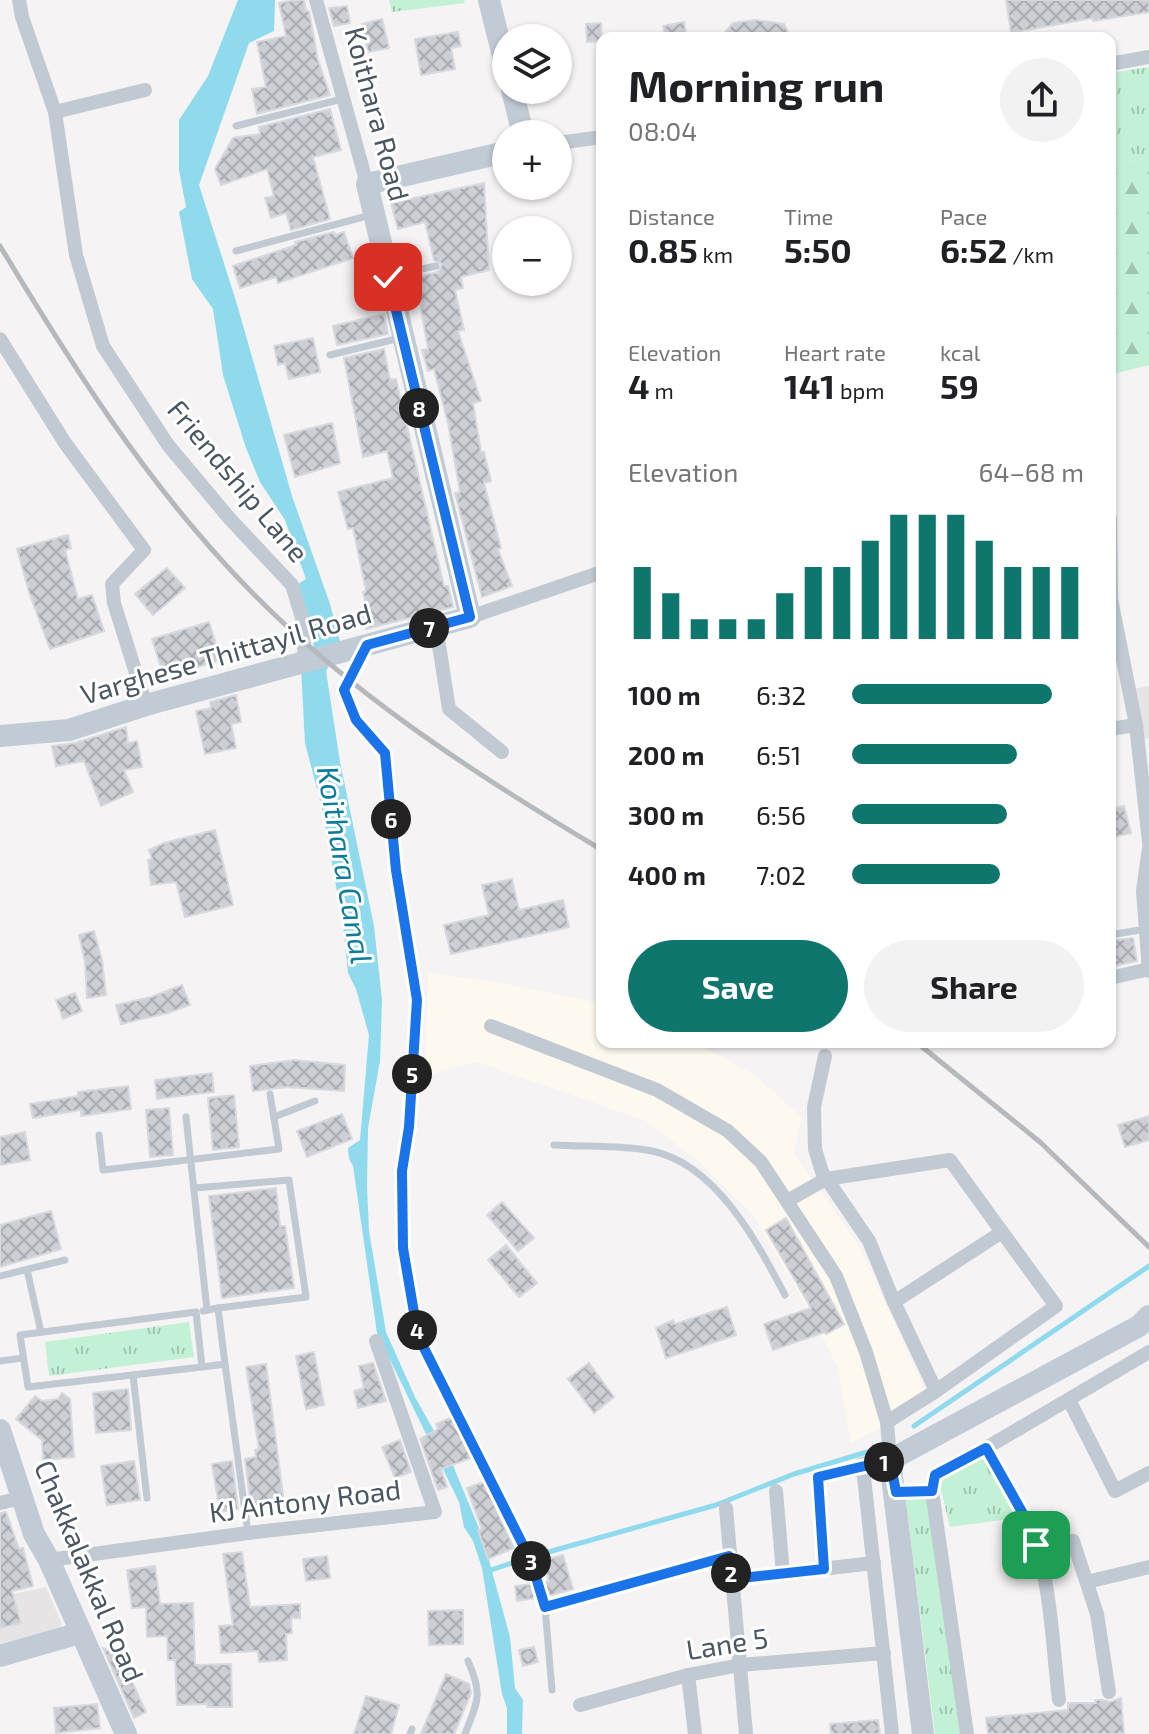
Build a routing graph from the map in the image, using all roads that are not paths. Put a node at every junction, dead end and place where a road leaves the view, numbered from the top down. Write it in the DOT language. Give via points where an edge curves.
graph roads {
  1 [pos="19,0"];
  2 [pos="316,0"];
  3 [pos="489,0"];
  4 [pos="495,24"];
  5 [pos="1149,57"];
  6 [pos="1116,63"];
  7 [pos="145,90"];
  8 [pos="342,99"];
  9 [pos="55,112"];
  10 [pos="236,126"];
  11 [pos="596,138"];
  12 [pos="572,141"];
  13 [pos="492,155"];
  14 [pos="367,184"];
  15 [pos="374,214"];
  16 [pos="236,251"];
  17 [pos="436,266"];
  18 [pos="388,277"];
  19 [pos="402,338"];
  20 [pos="0,339"];
  21 [pos="330,355"];
  22 [pos="596,574"];
  23 [pos="470,617"];
  24 [pos="1116,624"];
  25 [pos="436,626"];
  26 [pos="367,645"];
  27 [pos="305,661"];
  28 [pos="146,705"];
  29 [pos="1136,725"];
  30 [pos="1116,728"];
  31 [pos="0,736"];
  32 [pos="502,752"];
  33 [pos="1149,845"];
  34 [pos="1146,929"];
  35 [pos="1116,934"];
  36 [pos="1149,970"];
  37 [pos="1116,977"];
  38 [pos="491,1026"];
  39 [pos="825,1056"];
  40 [pos="270,1094"];
  41 [pos="315,1101"];
  42 [pos="186,1117"];
  43 [pos="274,1117"];
  44 [pos="99,1135"];
  45 [pos="554,1145"];
  46 [pos="191,1161"];
  47 [pos="826,1179"];
  48 [pos="195,1188"];
  49 [pos="787,1201"];
  50 [pos="1002,1232"];
  51 [pos="65,1260"];
  52 [pos="27,1270"];
  53 [pos="0,1276"];
  54 [pos="785,1295"];
  55 [pos="894,1302"];
  56 [pos="218,1308"];
  57 [pos="207,1310"];
  58 [pos="196,1312"];
  59 [pos="1149,1316"];
  60 [pos="41,1332"];
  61 [pos="376,1341"];
  62 [pos="1149,1352"];
  63 [pos="23,1358"];
  64 [pos="0,1361"];
  65 [pos="225,1364"];
  66 [pos="202,1367"];
  67 [pos="133,1375"];
  68 [pos="936,1391"];
  69 [pos="1069,1400"];
  70 [pos="887,1422"];
  71 [pos="0,1430"];
  72 [pos="986,1448"];
  73 [pos="890,1460"];
  74 [pos="863,1468"];
  75 [pos="1149,1473"];
  76 [pos="776,1491"];
  77 [pos="932,1491"];
  78 [pos="896,1492"];
  79 [pos="147,1498"];
  80 [pos="11,1501"];
  81 [pos="726,1508"];
  82 [pos="248,1533"];
  83 [pos="1036,1545"];
  84 [pos="729,1556"];
  85 [pos="49,1560"];
  86 [pos="874,1563"];
  87 [pos="1149,1567"];
  88 [pos="824,1569"];
  89 [pos="783,1574"];
  90 [pos="732,1579"];
  91 [pos="1087,1582"];
  92 [pos="545,1607"];
  93 [pos="80,1633"];
  94 [pos="884,1653"];
  95 [pos="0,1656"];
  96 [pos="468,1661"];
  97 [pos="740,1665"];
  98 [pos="688,1675"];
  99 [pos="552,1690"];
  100 [pos="1109,1692"];
  101 [pos="1059,1700"];
  102 [pos="580,1705"];
  103 [pos="126,1734"];
  104 [pos="465,1734"];
  105 [pos="695,1734"];
  106 [pos="746,1734"];
  107 [pos="892,1734"];
  108 [pos="923,1734"];
  109 [pos="967,1734"];
  1 -- 9 [label="street, Friendship Lane"];
  2 -- 8 [label="street, Koithara Road"];
  3 -- 4 [label="street"];
  5 -- 6 [label="street"];
  7 -- 9 [label="street"];
  8 -- 10 [label="lane"];
  8 -- 14 [label="street, Koithara Road"];
  9 -- 27 [label="street, Friendship Lane" via="76,255 103,346 168,445 292,585 302,618"];
  11 -- 12 [label="street"];
  13 -- 14 [label="street"];
  14 -- 15 [label="street, Koithara Road"];
  15 -- 16 [label="lane"];
  15 -- 18 [label="street, Koithara Road"];
  17 -- 18 [label="lane"];
  18 -- 19 [label="street, Koithara Road"];
  19 -- 21 [label="lane"];
  19 -- 23 [label="street, Koithara Road"];
  20 -- 28 [label="street" via="65,443 144,550 112,584"];
  22 -- 23 [label="street, Varghese Thittayil Road"];
  23 -- 25 [label="street, Varghese Thittayil Road"];
  24 -- 29 [label="street"];
  25 -- 26 [label="street, Varghese Thittayil Road"];
  25 -- 32 [label="street" via="449,709"];
  26 -- 27 [label="street, Varghese Thittayil Road"];
  26 -- 92 [label="lane" via="344,690 356,720 385,753 396,870 417,1000 402,1171 403,1248 418,1336 531,1561"];
  27 -- 28 [label="street, Varghese Thittayil Road"];
  28 -- 31 [label="street, Varghese Thittayil Road" via="69,730"];
  29 -- 30 [label="street"];
  29 -- 33 [label="street"];
  33 -- 34 [label="street" via="1143,891"];
  34 -- 35 [label="lane"];
  34 -- 36 [label="street"];
  36 -- 37 [label="street"];
  38 -- 49 [label="street" via="657,1090 728,1131 761,1162"];
  39 -- 47 [label="street" via="814,1107 815,1149"];
  40 -- 43 [label="lane"];
  41 -- 43 [label="lane"];
  42 -- 46 [label="lane"];
  43 -- 46 [label="lane" via="279,1149"];
  44 -- 46 [label="lane" via="103,1170"];
  45 -- 54 [label="lane" via="653,1151 690,1166 744,1222"];
  46 -- 48 [label="lane"];
  47 -- 49 [label="street"];
  47 -- 50 [label="street" via="950,1160"];
  47 -- 55 [label="street" via="869,1241"];
  48 -- 56 [label="lane" via="289,1180 306,1297"];
  48 -- 57 [label="lane"];
  49 -- 70 [label="street" via="836,1276"];
  50 -- 55 [label="street"];
  50 -- 68 [label="street" via="1056,1306"];
  51 -- 52 [label="lane"];
  52 -- 53 [label="lane"];
  52 -- 60 [label="lane"];
  55 -- 68 [label="street"];
  56 -- 57 [label="lane"];
  56 -- 65 [label="lane"];
  57 -- 58 [label="lane"];
  58 -- 60 [label="lane"];
  58 -- 66 [label="lane"];
  59 -- 73 [label="street"];
  60 -- 63 [label="lane" via="20,1335"];
  61 -- 82 [label="street, KJ Antony Road" via="435,1512"];
  62 -- 69 [label="street"];
  63 -- 64 [label="lane"];
  63 -- 67 [label="lane" via="28,1387"];
  65 -- 66 [label="lane"];
  65 -- 82 [label="lane"];
  66 -- 67 [label="lane"];
  67 -- 79 [label="lane"];
  68 -- 70 [label="street"];
  69 -- 72 [label="street"];
  69 -- 75 [label="street" via="1115,1491"];
  70 -- 73 [label="street"];
  71 -- 80 [label="street, Chakkalakkal Road"];
  72 -- 77 [label="street" via="935,1475"];
  72 -- 83 [label="street"];
  73 -- 74 [label="street"];
  73 -- 78 [label="street"];
  74 -- 86 [label="street"];
  74 -- 88 [label="street" via="818,1477"];
  76 -- 89 [label="street"];
  77 -- 78 [label="street"];
  77 -- 109 [label="street"];
  78 -- 108 [label="street"];
  80 -- 85 [label="street, Chakkalakkal Road"];
  81 -- 84 [label="street"];
  82 -- 85 [label="street, KJ Antony Road"];
  83 -- 91 [label="street" via="1073,1541"];
  83 -- 101 [label="street"];
  84 -- 90 [label="street"];
  84 -- 92 [label="street"];
  85 -- 93 [label="street, Chakkalakkal Road"];
  86 -- 88 [label="street"];
  86 -- 94 [label="street"];
  87 -- 91 [label="street"];
  88 -- 89 [label="street"];
  89 -- 90 [label="street"];
  90 -- 97 [label="street"];
  91 -- 100 [label="street"];
  92 -- 99 [label="lane"];
  93 -- 95 [label="street"];
  93 -- 103 [label="street, Chakkalakkal Road"];
  94 -- 97 [label="street, Lane 5"];
  94 -- 107 [label="street"];
  96 -- 104 [label="lane" via="478,1693"];
  97 -- 98 [label="street, Lane 5"];
  97 -- 106 [label="street"];
  98 -- 102 [label="street, Lane 5"];
  98 -- 105 [label="street"];
}
